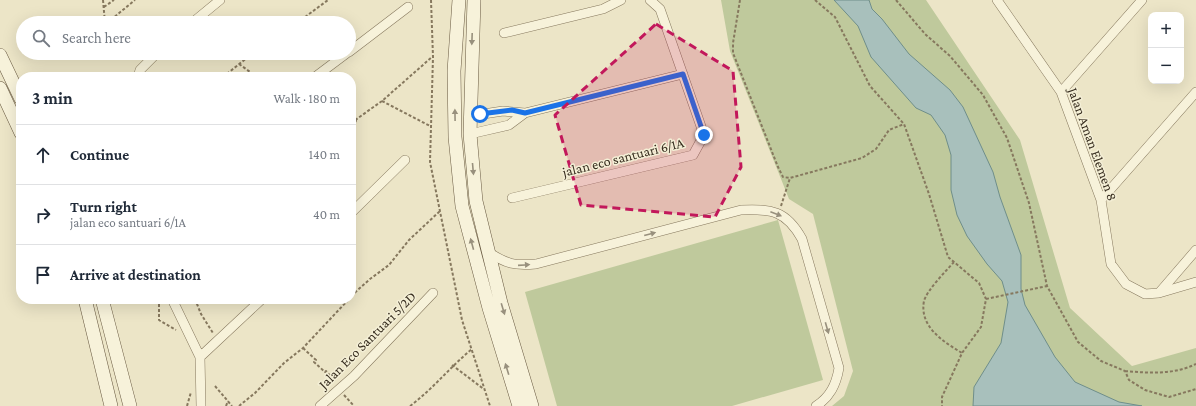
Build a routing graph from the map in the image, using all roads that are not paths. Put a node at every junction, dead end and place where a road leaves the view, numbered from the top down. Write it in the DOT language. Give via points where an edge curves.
graph roads {
  1 [pos="220,0"];
  2 [pos="459,0"];
  3 [pos="474,0"];
  4 [pos="621,0"];
  5 [pos="650,0"];
  6 [pos="1142,0"];
  7 [pos="1002,2"];
  8 [pos="408,7"];
  9 [pos="201,16"];
  10 [pos="504,33"];
  11 [pos="356,46"];
  12 [pos="0,55"];
  13 [pos="150,60"];
  14 [pos="337,60"];
  15 [pos="139,72"];
  16 [pos="322,72"];
  17 [pos="683,74"];
  18 [pos="0,88"];
  19 [pos="16,89"];
  20 [pos="1062,92"];
  21 [pos="1196,92"];
  22 [pos="525,113"];
  23 [pos="470,116"];
  24 [pos="16,122"];
  25 [pos="470,134"];
  26 [pos="405,160"];
  27 [pos="512,198"];
  28 [pos="1101,200"];
  29 [pos="356,208"];
  30 [pos="1196,250"];
  31 [pos="488,252"];
  32 [pos="1196,282"];
  33 [pos="433,293"];
  34 [pos="1160,294"];
  35 [pos="86,304"];
  36 [pos="103,304"];
  37 [pos="174,304"];
  38 [pos="257,304"];
  39 [pos="200,357"];
  40 [pos="111,406"];
  41 [pos="130,406"];
  42 [pos="201,406"];
  43 [pos="320,406"];
  44 [pos="519,406"];
  45 [pos="532,406"];
  46 [pos="816,406"];
  1 -- 9 [label="street"];
  44 -- 2 [label="street, one-way" via="462,206 455,122 454,71"];
  3 -- 23 [label="street, one-way"];
  4 -- 10 [label="street" via="603,9"];
  5 -- 17 [label="street, jalan eco santuari 6/1A" via="660,9"];
  6 -- 20 [label="street"];
  7 -- 20 [label="street, Jalan Aman Elemen 8"];
  8 -- 11 [label="street"];
  12 -- 19 [label="street"];
  13 -- 15 [label="street"];
  14 -- 16 [label="street"];
  17 -- 22 [label="street"];
  17 -- 27 [label="street, jalan eco santuari 6/1A" via="704,135 693,155"];
  18 -- 24 [label="street"];
  20 -- 28 [label="street, Jalan Aman Elemen 8"];
  21 -- 28 [label="street"];
  22 -- 23 [label="street" via="503,111"];
  22 -- 25 [label="street" via="509,125"];
  23 -- 25 [label="street"];
  25 -- 31 [label="street, one-way" via="476,201"];
  26 -- 29 [label="street"];
  28 -- 34 [label="street, Jalan Aman Elemen 8" via="1111,264 1126,284 1145,294"];
  30 -- 34 [label="street"];
  31 -- 45 [label="street, one-way"];
  31 -- 46 [label="street, one-way" via="506,263 536,264 741,210 768,210 778,214 794,225 802,239 839,368 832,391"];
  32 -- 34 [label="street, Jalan Aman Elemen 8"];
  33 -- 43 [label="street, Jalan Eco Santuari 5/2D" via="340,389"];
  35 -- 40 [label="street"];
  36 -- 41 [label="street"];
  37 -- 39 [label="street"];
  38 -- 39 [label="street"];
  39 -- 42 [label="street"];
}
